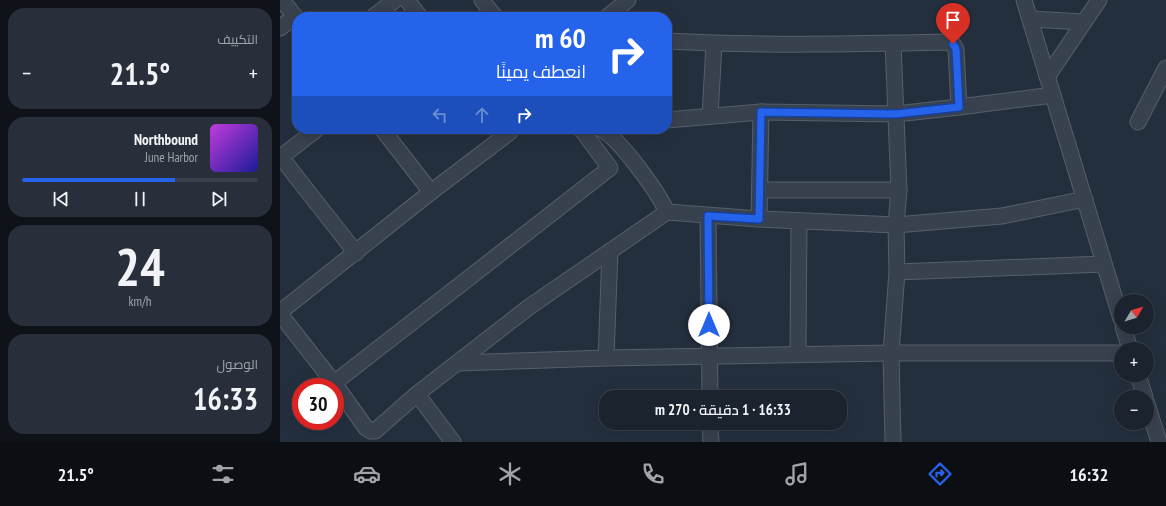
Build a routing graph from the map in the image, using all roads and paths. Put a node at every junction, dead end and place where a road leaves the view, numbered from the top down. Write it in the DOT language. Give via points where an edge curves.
graph roads {
  1 [pos="282,0"];
  2 [pos="394,0"];
  3 [pos="407,0"];
  4 [pos="482,0"];
  5 [pos="1024,0"];
  6 [pos="1099,0"];
  7 [pos="620,2"];
  8 [pos="379,12"];
  9 [pos="416,12"];
  10 [pos="492,12"];
  11 [pos="611,12"];
  12 [pos="292,13"];
  13 [pos="1030,19"];
  14 [pos="292,20"];
  15 [pos="1084,22"];
  16 [pos="280,28"];
  17 [pos="672,41"];
  18 [pos="893,43"];
  19 [pos="714,44"];
  20 [pos="1166,68"];
  21 [pos="1047,77"];
  22 [pos="1053,95"];
  23 [pos="959,107"];
  24 [pos="761,112"];
  25 [pos="896,114"];
  26 [pos="710,116"];
  27 [pos="672,120"];
  28 [pos="1138,122"];
  29 [pos="310,134"];
  30 [pos="386,134"];
  31 [pos="506,134"];
  32 [pos="586,134"];
  33 [pos="609,134"];
  34 [pos="280,157"];
  35 [pos="760,190"];
  36 [pos="899,190"];
  37 [pos="431,192"];
  38 [pos="1085,199"];
  39 [pos="667,212"];
  40 [pos="708,216"];
  41 [pos="759,219"];
  42 [pos="799,221"];
  43 [pos="896,225"];
  44 [pos="610,251"];
  45 [pos="356,253"];
  46 [pos="1104,264"];
  47 [pos="897,272"];
  48 [pos="1114,296"];
  49 [pos="280,313"];
  50 [pos="891,353"];
  51 [pos="1114,353"];
  52 [pos="798,354"];
  53 [pos="709,356"];
  54 [pos="606,358"];
  55 [pos="457,363"];
  56 [pos="330,378"];
  57 [pos="340,378"];
  58 [pos="710,390"];
  59 [pos="416,394"];
  60 [pos="344,397"];
  61 [pos="1154,428"];
  62 [pos="710,430"];
  63 [pos="453,442"];
  64 [pos="711,442"];
  65 [pos="893,442"];
  66 [pos="1158,442"];
  1 -- 12 [label="street"];
  2 -- 8 [label="street"];
  3 -- 9 [label="street"];
  4 -- 10 [label="street"];
  5 -- 13 [label="street"];
  6 -- 15 [label="street"];
  7 -- 11 [label="street"];
  13 -- 15 [label="street"];
  13 -- 21 [label="street"];
  14 -- 16 [label="street"];
  15 -- 21 [label="street"];
  17 -- 19 [label="street"];
  18 -- 19 [label="street"];
  18 -- 23 [label="street" via="953,44 956,49"];
  18 -- 25 [label="street"];
  19 -- 26 [label="street"];
  20 -- 28 [label="street"];
  21 -- 22 [label="street"];
  22 -- 23 [label="street"];
  22 -- 38 [label="street"];
  23 -- 25 [label="street"];
  24 -- 25 [label="street"];
  24 -- 26 [label="street"];
  24 -- 35 [label="street"];
  25 -- 36 [label="street"];
  26 -- 27 [label="street"];
  29 -- 34 [label="street"];
  30 -- 37 [label="street"];
  31 -- 37 [label="street"];
  32 -- 57 [label="street" via="610,168"];
  33 -- 39 [label="street" via="620,144 662,201"];
  34 -- 45 [label="street"];
  35 -- 36 [label="street"];
  35 -- 41 [label="street"];
  36 -- 43 [label="street"];
  37 -- 45 [label="street"];
  38 -- 43 [label="street" via="1002,216"];
  38 -- 46 [label="street"];
  39 -- 40 [label="street"];
  39 -- 44 [label="street"];
  40 -- 41 [label="street"];
  40 -- 53 [label="street"];
  41 -- 42 [label="street"];
  42 -- 43 [label="street"];
  42 -- 52 [label="street"];
  43 -- 47 [label="street"];
  44 -- 54 [label="street"];
  44 -- 55 [label="street" via="528,307"];
  45 -- 49 [label="street"];
  46 -- 47 [label="street"];
  46 -- 48 [label="street"];
  47 -- 50 [label="street"];
  49 -- 56 [label="street"];
  50 -- 51 [label="street"];
  50 -- 52 [label="street"];
  50 -- 65 [label="street"];
  52 -- 53 [label="street"];
  53 -- 54 [label="street"];
  53 -- 58 [label="street"];
  54 -- 55 [label="street"];
  55 -- 59 [label="street"];
  59 -- 60 [label="street" via="375,431 366,428"];
  59 -- 63 [label="street"];
  61 -- 66 [label="street"];
  62 -- 64 [label="street"];
}
